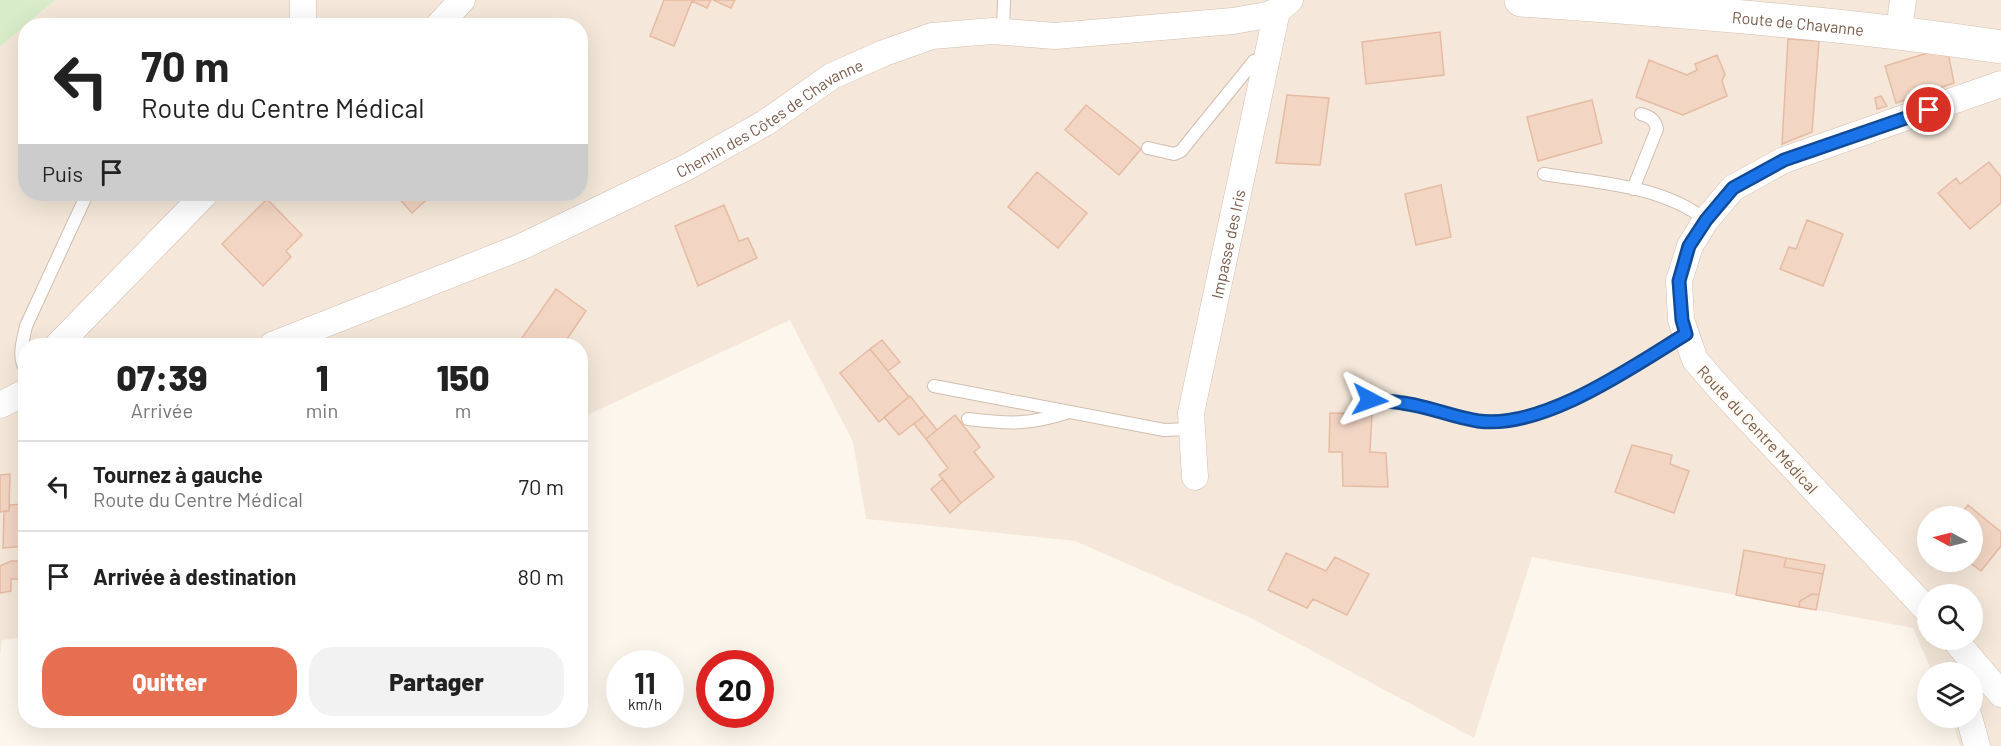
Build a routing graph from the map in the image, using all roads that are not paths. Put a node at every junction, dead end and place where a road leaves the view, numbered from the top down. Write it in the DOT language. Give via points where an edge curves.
graph roads {
  1 [pos="303,0"];
  2 [pos="462,0"];
  3 [pos="1004,0"];
  4 [pos="1521,0"];
  5 [pos="1283,5"];
  6 [pos="1731,8"];
  7 [pos="1901,16"];
  8 [pos="303,18"];
  9 [pos="445,18"];
  10 [pos="1003,32"];
  11 [pos="2001,47"];
  12 [pos="1267,57"];
  13 [pos="2001,84"];
  14 [pos="1641,114"];
  15 [pos="1148,148"];
  16 [pos="1544,174"];
  17 [pos="1633,189"];
  18 [pos="84,201"];
  19 [pos="198,201"];
  20 [pos="1706,220"];
  21 [pos="1686,334"];
  22 [pos="23,338"];
  23 [pos="65,338"];
  24 [pos="290,338"];
  25 [pos="934,386"];
  26 [pos="18,396"];
  27 [pos="1370,400"];
  28 [pos="0,405"];
  29 [pos="1070,412"];
  30 [pos="968,419"];
  31 [pos="1192,429"];
  32 [pos="1195,477"];
  33 [pos="1917,599"];
  34 [pos="1964,650"];
  35 [pos="2001,694"];
  36 [pos="1972,728"];
  37 [pos="1977,746"];
  1 -- 8 [label="street"];
  2 -- 9 [label="street"];
  3 -- 10 [label="lane"];
  4 -- 6 [label="main road, Route de Chavanne"];
  5 -- 10 [label="street, Chemin des Côtes de Chavanne" via="1267,15 1233,21 1055,36"];
  5 -- 12 [label="street, Impasse des Iris"];
  6 -- 7 [label="main road, Route de Chavanne"];
  7 -- 11 [label="main road, Route de Chavanne"];
  10 -- 24 [label="street, Chemin des Côtes de Chavanne" via="932,36 884,53 832,76 765,123 687,167 521,247"];
  12 -- 15 [label="lane" via="1254,61 1181,151 1174,154"];
  12 -- 31 [label="street, Impasse des Iris" via="1191,413"];
  13 -- 20 [label="street, Route du Centre Médical" via="1784,160 1733,188"];
  14 -- 17 [label="lane" via="1649,116 1657,129"];
  16 -- 17 [label="lane"];
  17 -- 20 [label="lane" via="1664,197"];
  18 -- 22 [label="lane"];
  19 -- 23 [label="street"];
  20 -- 21 [label="street, Route du Centre Médical" via="1689,246 1679,281"];
  21 -- 27 [label="lane" via="1549,411 1508,422 1479,421 1403,403"];
  21 -- 33 [label="street, Route du Centre Médical" via="1695,360 1721,390"];
  25 -- 29 [label="lane"];
  26 -- 28 [label="street"];
  29 -- 30 [label="lane" via="1016,424"];
  29 -- 31 [label="lane" via="1164,430"];
  31 -- 32 [label="street, Impasse des Iris"];
  34 -- 35 [label="street"];
  36 -- 37 [label="street"];
}
